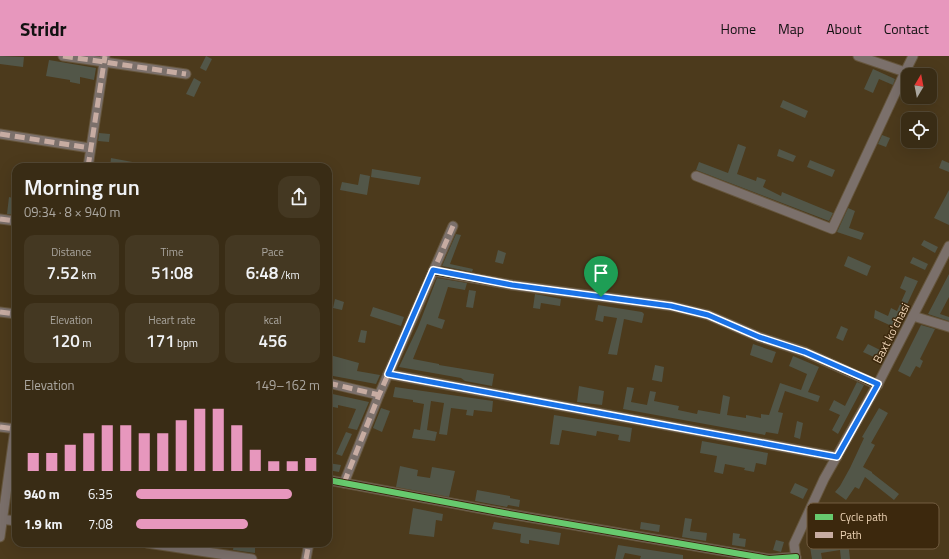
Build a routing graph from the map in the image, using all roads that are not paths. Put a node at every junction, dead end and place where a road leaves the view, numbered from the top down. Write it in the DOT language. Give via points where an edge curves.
graph roads {
  1 [pos="64,56"];
  2 [pos="858,56"];
  3 [pos="913,56"];
  4 [pos="104,59"];
  5 [pos="907,68"];
  6 [pos="901,71"];
  7 [pos="186,74"];
  8 [pos="901,81"];
  9 [pos="0,134"];
  10 [pos="90,148"];
  11 [pos="88,163"];
  12 [pos="696,176"];
  13 [pos="0,219"];
  14 [pos="12,221"];
  15 [pos="453,226"];
  16 [pos="949,246"];
  17 [pos="433,270"];
  18 [pos="0,312"];
  19 [pos="12,314"];
  20 [pos="913,316"];
  21 [pos="949,327"];
  22 [pos="388,374"];
  23 [pos="332,384"];
  24 [pos="878,384"];
  25 [pos="379,395"];
  26 [pos="0,427"];
  27 [pos="12,428"];
  28 [pos="12,453"];
  29 [pos="837,457"];
  30 [pos="332,481"];
  31 [pos="344,483"];
  32 [pos="813,503"];
  33 [pos="807,516"];
  34 [pos="1,519"];
  35 [pos="12,521"];
  36 [pos="0,537"];
  37 [pos="173,547"];
  38 [pos="308,547"];
  39 [pos="796,558"];
  40 [pos="252,559"];
  41 [pos="306,559"];
  1 -- 4 [label="street"];
  2 -- 6 [label="street"];
  3 -- 5 [label="street"];
  4 -- 7 [label="street"];
  4 -- 10 [label="street"];
  8 -- 12 [label="street" via="832,229"];
  9 -- 10 [label="street"];
  10 -- 11 [label="street"];
  13 -- 14 [label="street"];
  15 -- 17 [label="street"];
  16 -- 20 [label="street, Baxt ko'chasi"];
  17 -- 22 [label="street"];
  17 -- 24 [label="street" via="512,285 671,306 708,315 759,337 805,352"];
  18 -- 19 [label="street"];
  20 -- 21 [label="street"];
  20 -- 24 [label="street, Baxt ko'chasi"];
  22 -- 25 [label="street"];
  22 -- 29 [label="street"];
  23 -- 25 [label="street"];
  24 -- 29 [label="street, Baxt ko'chasi"];
  25 -- 31 [label="street"];
  26 -- 27 [label="street"];
  28 -- 34 [label="street"];
  29 -- 32 [label="street, Baxt ko'chasi"];
  30 -- 31 [label="street"];
  31 -- 39 [label="street" via="769,559"];
  33 -- 39 [label="street, Baxt ko'chasi" via="794,544"];
  34 -- 35 [label="street"];
  34 -- 36 [label="street"];
  37 -- 40 [label="street"];
  38 -- 41 [label="street"];
}
